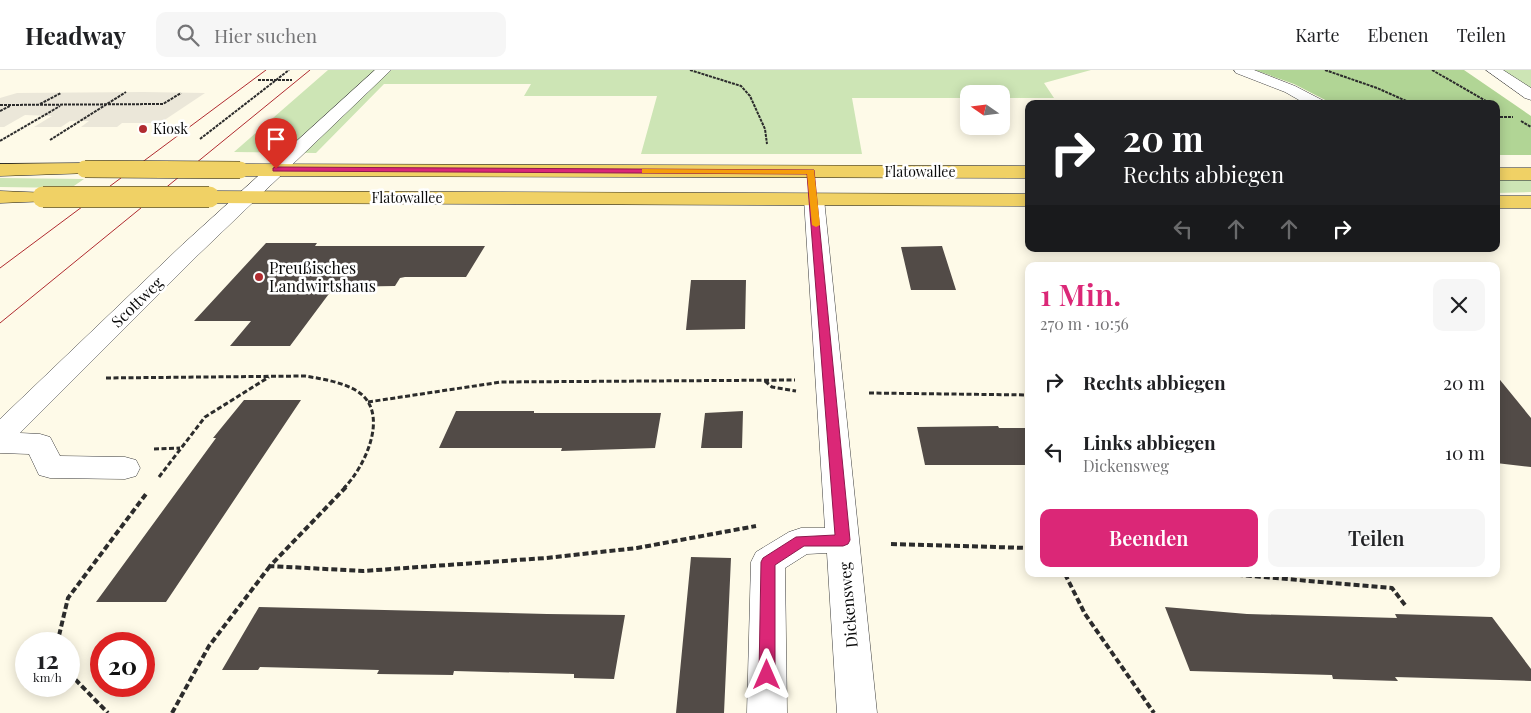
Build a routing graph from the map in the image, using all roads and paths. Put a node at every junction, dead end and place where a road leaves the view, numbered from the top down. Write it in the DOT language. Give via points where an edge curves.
graph roads {
  1 [pos="289,70"];
  2 [pos="384,70"];
  3 [pos="690,70"];
  4 [pos="1241,70"];
  5 [pos="1325,70"];
  6 [pos="1432,70"];
  7 [pos="1493,70"];
  8 [pos="258,80"];
  9 [pos="276,80"];
  10 [pos="292,80"];
  11 [pos="126,92"];
  12 [pos="181,92"];
  13 [pos="61,93"];
  14 [pos="1531,95"];
  15 [pos="1311,100"];
  16 [pos="1404,100"];
  17 [pos="1484,100"];
  18 [pos="11,105"];
  19 [pos="39,105"];
  20 [pos="61,105"];
  21 [pos="106,105"];
  22 [pos="0,106"];
  23 [pos="0,111"];
  24 [pos="1513,116"];
  25 [pos="1500,117"];
  26 [pos="50,140"];
  27 [pos="200,140"];
  28 [pos="0,141"];
  29 [pos="767,141"];
  30 [pos="276,169"];
  31 [pos="0,170"];
  32 [pos="1025,172"];
  33 [pos="1500,174"];
  34 [pos="1531,174"];
  35 [pos="812,185"];
  36 [pos="0,197"];
  37 [pos="247,197"];
  38 [pos="1025,200"];
  39 [pos="1500,202"];
  40 [pos="1531,202"];
  41 [pos="270,377"];
  42 [pos="96,378"];
  43 [pos="764,380"];
  44 [pos="789,380"];
  45 [pos="797,391"];
  46 [pos="869,393"];
  47 [pos="1025,395"];
  48 [pos="367,402"];
  49 [pos="0,436"];
  50 [pos="0,443"];
  51 [pos="125,468"];
  52 [pos="153,485"];
  53 [pos="148,493"];
  54 [pos="762,525"];
  55 [pos="843,540"];
  56 [pos="891,544"];
  57 [pos="1025,548"];
  58 [pos="270,566"];
  59 [pos="1066,577"];
  60 [pos="1263,577"];
  61 [pos="1405,605"];
  62 [pos="60,632"];
  63 [pos="80,684"];
  64 [pos="108,713"];
  65 [pos="172,713"];
  66 [pos="767,713"];
  67 [pos="857,713"];
  68 [pos="1154,713"];
  1 -- 9 [label="path"];
  2 -- 30 [label="street, Scottweg"];
  3 -- 29 [label="path" via="741,86 750,96"];
  4 -- 15 [label="street"];
  5 -- 16 [label="path"];
  6 -- 17 [label="path"];
  7 -- 14 [label="street"];
  8 -- 9 [label="path"];
  9 -- 10 [label="path"];
  9 -- 27 [label="path"];
  11 -- 21 [label="path"];
  12 -- 21 [label="path" via="162,104"];
  13 -- 19 [label="path"];
  18 -- 19 [label="path"];
  18 -- 22 [label="path"];
  18 -- 23 [label="path"];
  19 -- 20 [label="path"];
  20 -- 21 [label="path"];
  20 -- 28 [label="path"];
  21 -- 26 [label="path"];
  24 -- 25 [label="path"];
  30 -- 31 [label="main road, Flatowallee, bridge"];
  30 -- 35 [label="main road, Flatowallee"];
  30 -- 37 [label="street, Scottweg"];
  32 -- 35 [label="main road, Flatowallee"];
  33 -- 34 [label="main road"];
  35 -- 37 [label="main road, Flatowallee"];
  35 -- 38 [label="main road, Flatowallee"];
  35 -- 55 [label="street, Dickensweg"];
  36 -- 37 [label="main road, Flatowallee, bridge"];
  37 -- 49 [label="street, Scottweg"];
  39 -- 40 [label="main road"];
  41 -- 42 [label="path"];
  41 -- 48 [label="path" via="305,376 336,382 359,392"];
  41 -- 52 [label="path" via="205,416"];
  43 -- 44 [label="path"];
  43 -- 45 [label="path" via="772,387"];
  43 -- 48 [label="path" via="501,382"];
  46 -- 47 [label="path"];
  48 -- 58 [label="path" via="372,408 373,433 367,454 350,482"];
  50 -- 51 [label="street" via="40,444 50,467"];
  53 -- 62 [label="path" via="68,598"];
  54 -- 58 [label="path" via="637,548 546,558 363,571"];
  55 -- 66 [label="street" via="801,541 768,562"];
  55 -- 67 [label="street, Dickensweg"];
  56 -- 57 [label="path"];
  58 -- 65 [label="path" via="209,646"];
  59 -- 68 [label="path" via="1085,614"];
  60 -- 61 [label="path" via="1392,588"];
  63 -- 64 [label="path"];
}
